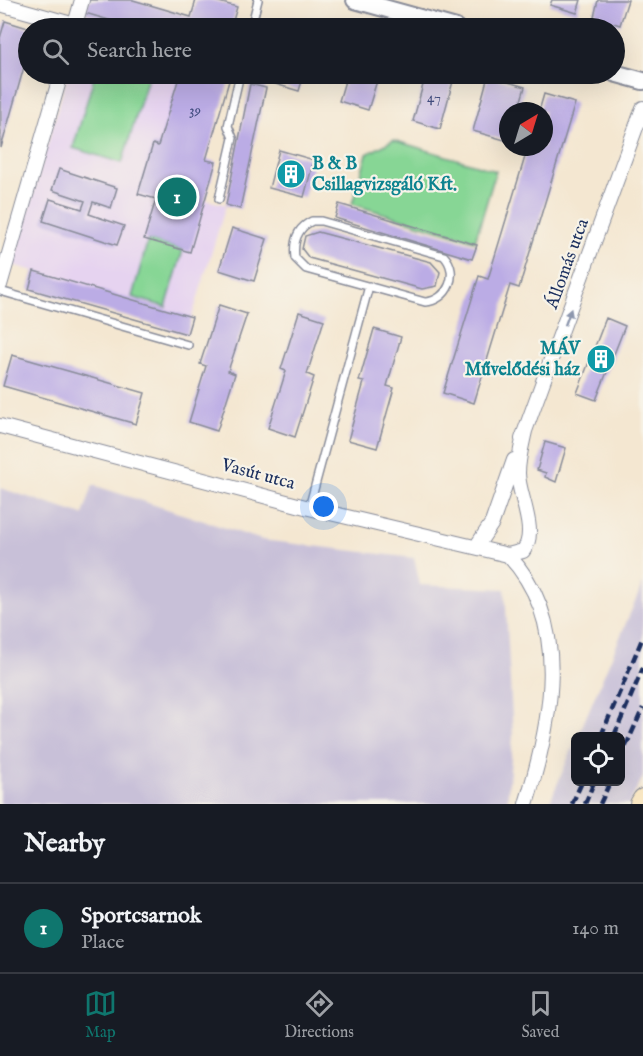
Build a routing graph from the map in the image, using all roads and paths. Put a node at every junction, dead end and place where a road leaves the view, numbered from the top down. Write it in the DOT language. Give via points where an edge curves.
graph roads {
  1 [pos="82,0"];
  2 [pos="258,0"];
  3 [pos="355,0"];
  4 [pos="0,4"];
  5 [pos="45,18"];
  6 [pos="77,18"];
  7 [pos="254,18"];
  8 [pos="420,18"];
  9 [pos="625,76"];
  10 [pos="643,81"];
  11 [pos="58,84"];
  12 [pos="238,84"];
  13 [pos="643,108"];
  14 [pos="219,199"];
  15 [pos="0,285"];
  16 [pos="369,286"];
  17 [pos="0,291"];
  18 [pos="188,345"];
  19 [pos="0,426"];
  20 [pos="525,431"];
  21 [pos="309,508"];
  22 [pos="476,548"];
  23 [pos="508,555"];
  24 [pos="643,799"];
  25 [pos="526,804"];
  26 [pos="640,804"];
  1 -- 6 [label="street"];
  2 -- 7 [label="lane"];
  3 -- 8 [label="street"];
  4 -- 5 [label="street"];
  9 -- 10 [label="street"];
  11 -- 15 [label="street"];
  12 -- 14 [label="lane" via="228,126 233,138"];
  20 -- 13 [label="street, Állomás utca, one-way"];
  16 -- 16 [label="lane" via="306,268 295,258 297,235 306,225 321,221 435,252 450,262 452,272 446,292 432,302"];
  16 -- 21 [label="lane"];
  17 -- 18 [label="lane"];
  19 -- 21 [label="street, Vasút utca"];
  20 -- 22 [label="street, Állomás utca" via="492,523"];
  20 -- 23 [label="street, Állomás utca" via="518,473 528,540 523,551"];
  21 -- 22 [label="street, Vasút utca"];
  22 -- 23 [label="street, Vasút utca"];
  23 -- 25 [label="street" via="531,586 551,644 552,670 543,742"];
  24 -- 26 [label="main road"];
}
